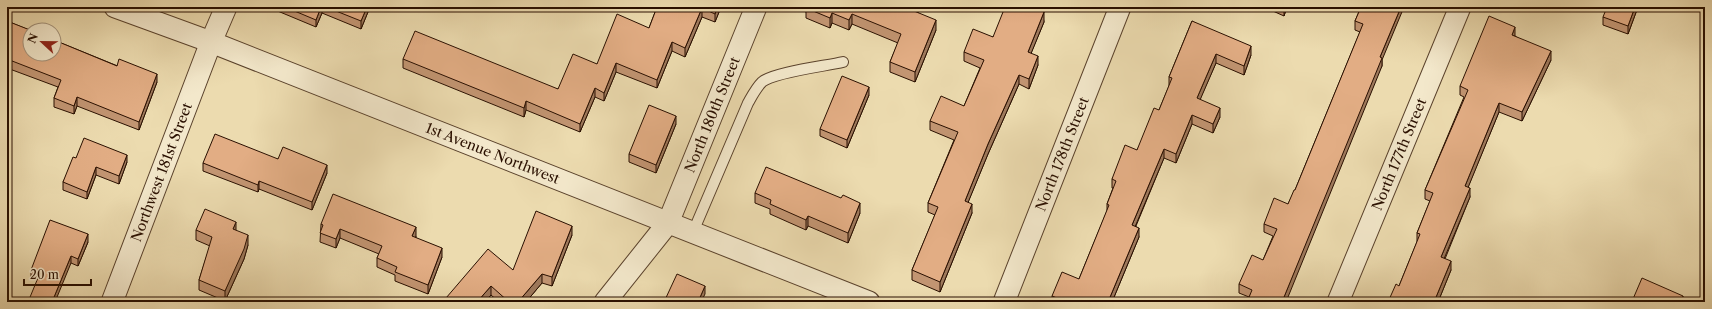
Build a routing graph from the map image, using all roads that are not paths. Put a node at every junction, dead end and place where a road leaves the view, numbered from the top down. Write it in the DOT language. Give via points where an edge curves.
graph roads {
  1 [pos="115,7"];
  2 [pos="226,7"];
  3 [pos="756,7"];
  4 [pos="1120,7"];
  5 [pos="1460,7"];
  6 [pos="211,42"];
  7 [pos="843,62"];
  8 [pos="668,223"];
  9 [pos="693,232"];
  10 [pos="112,302"];
  11 [pos="605,302"];
  12 [pos="869,302"];
  13 [pos="1004,302"];
  14 [pos="1338,302"];
  1 -- 6 [label="street, 1st Avenue Northwest"];
  2 -- 6 [label="street, Northwest 181st Street"];
  3 -- 8 [label="street, North 180th Street"];
  4 -- 13 [label="street, North 178th Street"];
  5 -- 14 [label="street, North 177th Street"];
  6 -- 8 [label="street, 1st Avenue Northwest"];
  6 -- 10 [label="street, Northwest 181st Street"];
  7 -- 9 [label="lane" via="777,75 763,81 748,103"];
  8 -- 9 [label="street, 1st Avenue Northwest"];
  8 -- 11 [label="street, North 180th Street"];
  9 -- 12 [label="street, 1st Avenue Northwest"];
}
